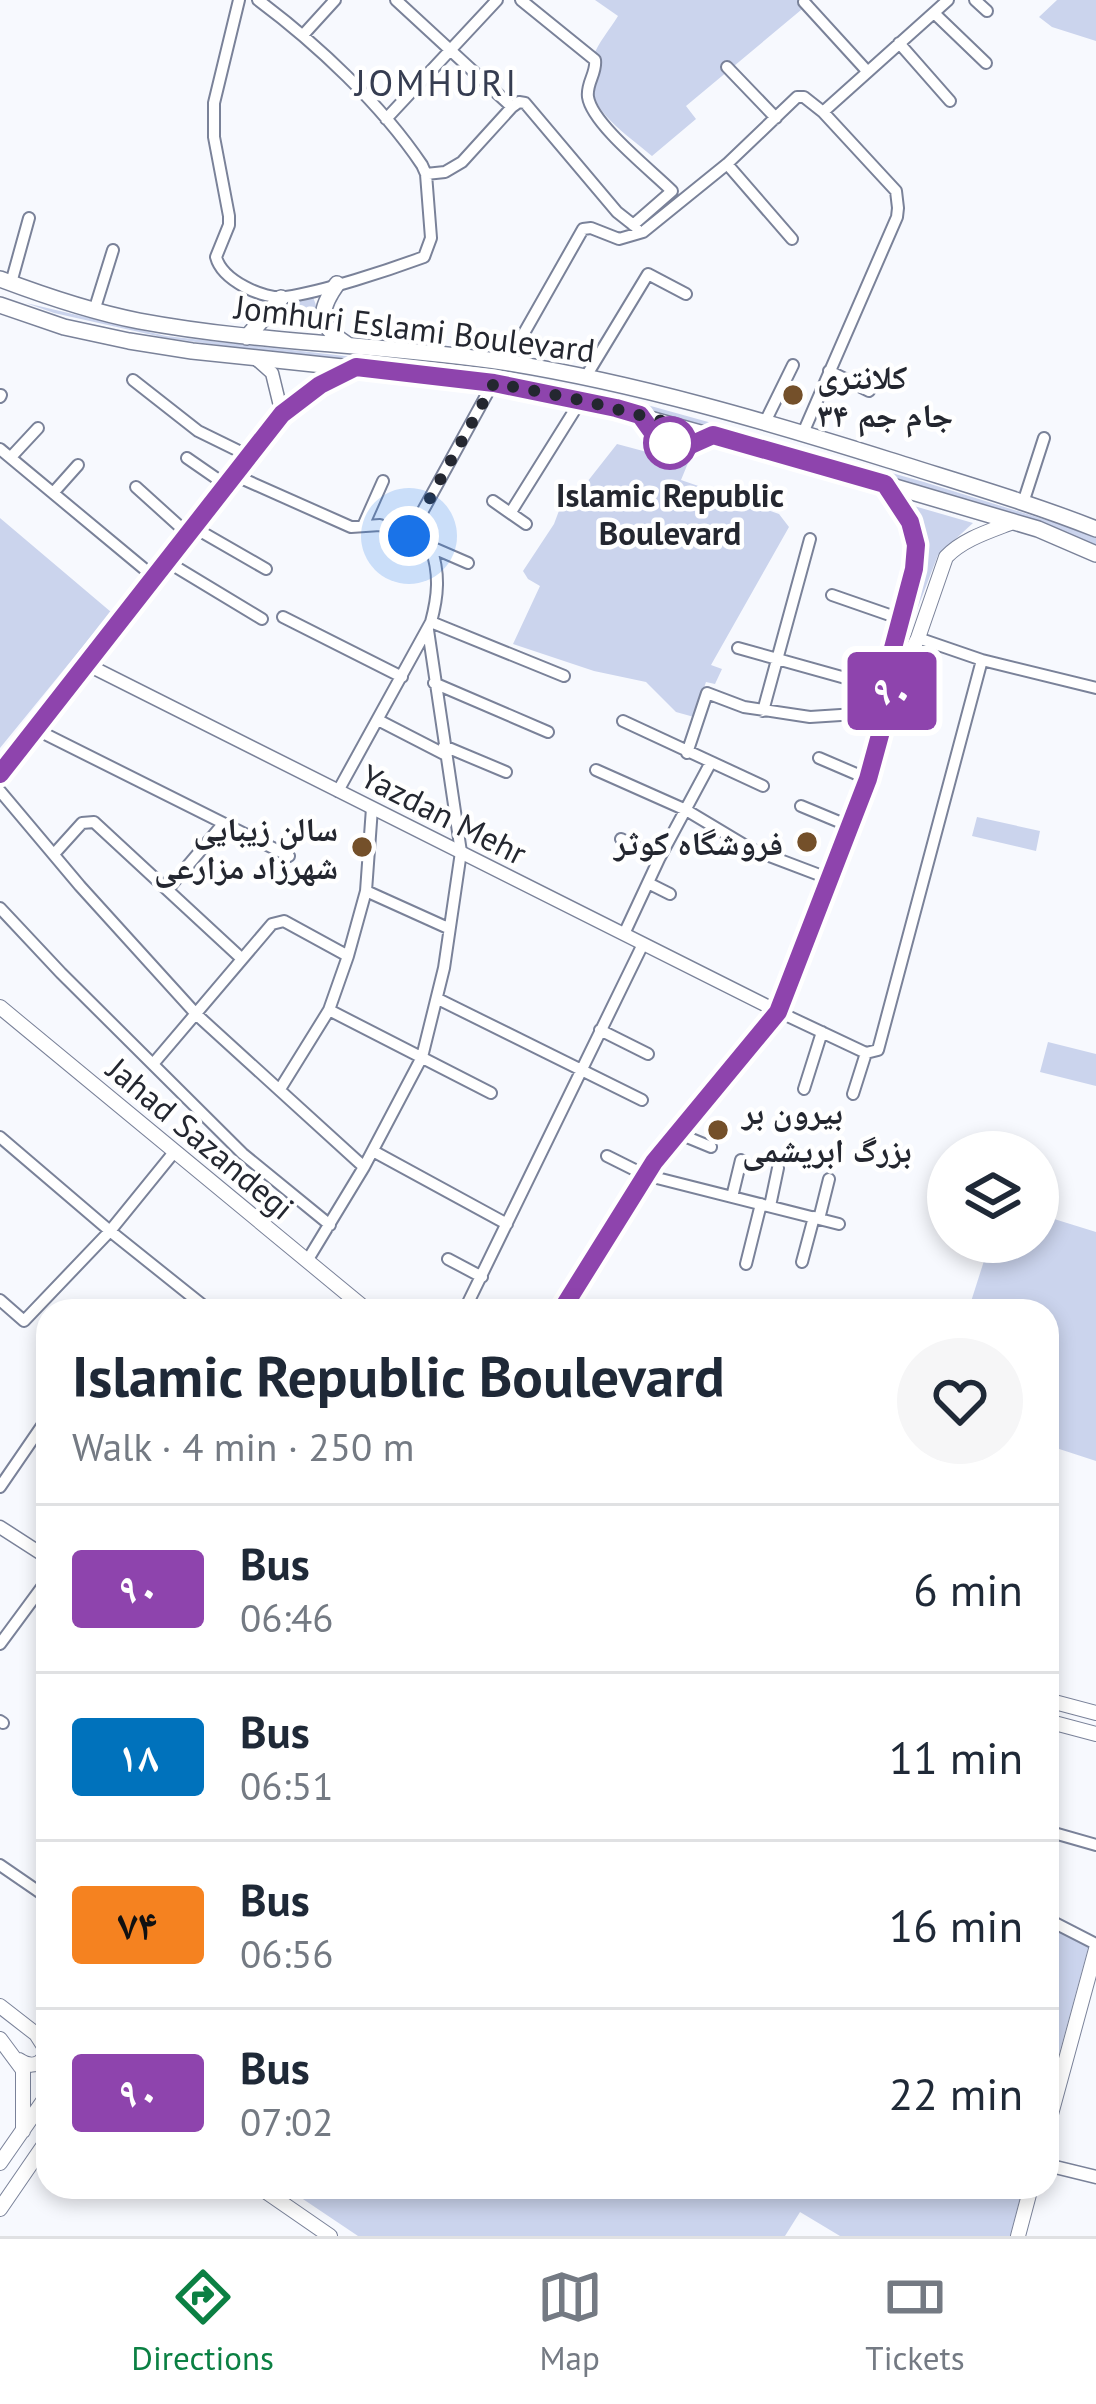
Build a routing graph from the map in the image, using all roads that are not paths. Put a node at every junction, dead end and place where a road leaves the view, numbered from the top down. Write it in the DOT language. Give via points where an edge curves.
graph roads {
  1 [pos="238,0"];
  2 [pos="258,0"];
  3 [pos="335,0"];
  4 [pos="396,0"];
  5 [pos="497,0"];
  6 [pos="521,0"];
  7 [pos="948,0"];
  8 [pos="975,0"];
  9 [pos="804,2"];
  10 [pos="987,10"];
  11 [pos="934,13"];
  12 [pos="304,34"];
  13 [pos="898,43"];
  14 [pos="450,53"];
  15 [pos="986,63"];
  16 [pos="728,67"];
  17 [pos="867,71"];
  18 [pos="950,101"];
  19 [pos="512,107"];
  20 [pos="823,112"];
  21 [pos="776,118"];
  22 [pos="386,119"];
  23 [pos="727,164"];
  24 [pos="426,174"];
  25 [pos="29,218"];
  26 [pos="638,228"];
  27 [pos="791,238"];
  28 [pos="113,250"];
  29 [pos="6,281"];
  30 [pos="337,284"];
  31 [pos="686,293"];
  32 [pos="281,298"];
  33 [pos="2,305"];
  34 [pos="94,310"];
  35 [pos="247,337"];
  36 [pos="350,346"];
  37 [pos="254,358"];
  38 [pos="507,363"];
  39 [pos="793,365"];
  40 [pos="356,367"];
  41 [pos="829,371"];
  42 [pos="585,377"];
  43 [pos="133,380"];
  44 [pos="494,383"];
  45 [pos="869,392"];
  46 [pos="581,400"];
  47 [pos="282,414"];
  48 [pos="765,422"];
  49 [pos="38,428"];
  50 [pos="803,434"];
  51 [pos="1045,438"];
  52 [pos="5,453"];
  53 [pos="249,456"];
  54 [pos="188,458"];
  55 [pos="78,465"];
  56 [pos="230,480"];
  57 [pos="383,481"];
  58 [pos="885,484"];
  59 [pos="136,487"];
  60 [pos="53,493"];
  61 [pos="493,501"];
  62 [pos="1023,502"];
  63 [pos="511,512"];
  64 [pos="1013,522"];
  65 [pos="526,524"];
  66 [pos="357,526"];
  67 [pos="1096,529"];
  68 [pos="190,530"];
  69 [pos="409,536"];
  70 [pos="810,539"];
  71 [pos="431,548"];
  72 [pos="1096,554"];
  73 [pos="166,561"];
  74 [pos="468,562"];
  75 [pos="266,569"];
  76 [pos="154,578"];
  77 [pos="832,596"];
  78 [pos="283,617"];
  79 [pos="262,619"];
  80 [pos="901,619"];
  81 [pos="430,626"];
  82 [pos="918,638"];
  83 [pos="738,648"];
  84 [pos="778,660"];
  85 [pos="982,660"];
  86 [pos="86,664"];
  87 [pos="564,676"];
  88 [pos="402,677"];
  89 [pos="434,683"];
  90 [pos="1096,688"];
  91 [pos="892,691"];
  92 [pos="763,711"];
  93 [pos="886,712"];
  94 [pos="378,720"];
  95 [pos="623,722"];
  96 [pos="35,729"];
  97 [pos="548,732"];
  98 [pos="445,750"];
  99 [pos="687,753"];
  100 [pos="819,758"];
  101 [pos="710,764"];
  102 [pos="596,770"];
  103 [pos="506,772"];
  104 [pos="0,774"];
  105 [pos="868,779"];
  106 [pos="764,786"];
  107 [pos="0,790"];
  108 [pos="338,791"];
  109 [pos="801,806"];
  110 [pos="372,808"];
  111 [pos="686,810"];
  112 [pos="223,824"];
  113 [pos="849,826"];
  114 [pos="622,839"];
  115 [pos="461,853"];
  116 [pos="54,854"];
  117 [pos="289,856"];
  118 [pos="659,859"];
  119 [pos="830,879"];
  120 [pos="648,883"];
  121 [pos="168,889"];
  122 [pos="367,891"];
  123 [pos="670,894"];
  124 [pos="0,908"];
  125 [pos="448,928"];
  126 [pos="624,934"];
  127 [pos="643,944"];
  128 [pos="348,956"];
  129 [pos="241,958"];
  130 [pos="438,999"];
  131 [pos="0,1007"];
  132 [pos="329,1010"];
  133 [pos="778,1012"];
  134 [pos="197,1015"];
  135 [pos="600,1030"];
  136 [pos="822,1032"];
  137 [pos="869,1053"];
  138 [pos="648,1054"];
  139 [pos="422,1057"];
  140 [pos="153,1064"];
  141 [pos="581,1068"];
  142 [pos="280,1089"];
  143 [pos="804,1089"];
  144 [pos="491,1094"];
  145 [pos="853,1094"];
  146 [pos="642,1100"];
  147 [pos="677,1132"];
  148 [pos="0,1137"];
  149 [pos="711,1147"];
  150 [pos="176,1151"];
  151 [pos="373,1151"];
  152 [pos="607,1156"];
  153 [pos="741,1160"];
  154 [pos="364,1167"];
  155 [pos="778,1168"];
  156 [pos="645,1175"];
  157 [pos="830,1179"];
  158 [pos="732,1197"];
  159 [pos="765,1205"];
  160 [pos="817,1218"];
  161 [pos="508,1223"];
  162 [pos="839,1223"];
  163 [pos="330,1225"];
  164 [pos="110,1231"];
  165 [pos="448,1259"];
  166 [pos="308,1261"];
  167 [pos="802,1262"];
  168 [pos="746,1264"];
  169 [pos="482,1277"];
  170 [pos="45,1299"];
  171 [pos="195,1299"];
  172 [pos="354,1299"];
  173 [pos="470,1299"];
  174 [pos="568,1299"];
  175 [pos="0,1300"];
  176 [pos="36,1308"];
  177 [pos="36,1434"];
  178 [pos="0,1487"];
  179 [pos="0,1527"];
  180 [pos="36,1550"];
  181 [pos="36,1595"];
  182 [pos="2,1639"];
  183 [pos="1059,1703"];
  184 [pos="1096,1713"];
  185 [pos="1059,1724"];
  186 [pos="1096,1734"];
  187 [pos="1059,1835"];
  188 [pos="1096,1845"];
  189 [pos="0,1864"];
  190 [pos="36,1890"];
  191 [pos="1059,1926"];
  192 [pos="1096,1946"];
  193 [pos="0,2006"];
  194 [pos="36,2030"];
  195 [pos="0,2039"];
  196 [pos="15,2057"];
  197 [pos="36,2063"];
  198 [pos="1059,2084"];
  199 [pos="36,2111"];
  200 [pos="22,2131"];
  201 [pos="36,2156"];
  202 [pos="0,2163"];
  203 [pos="1059,2168"];
  204 [pos="1096,2177"];
  205 [pos="277,2199"];
  206 [pos="1028,2199"];
  207 [pos="0,2209"];
  208 [pos="330,2236"];
  209 [pos="1018,2236"];
  1 -- 32 [label="street" via="214,103 229,216 217,263 246,287"];
  2 -- 12 [label="street"];
  3 -- 12 [label="street"];
  4 -- 14 [label="street"];
  5 -- 14 [label="street"];
  6 -- 26 [label="street" via="595,60 590,104 673,191"];
  7 -- 11 [label="street"];
  8 -- 10 [label="street"];
  9 -- 17 [label="street"];
  11 -- 13 [label="street"];
  11 -- 15 [label="street"];
  12 -- 22 [label="street"];
  13 -- 17 [label="street"];
  13 -- 18 [label="street"];
  14 -- 19 [label="street"];
  14 -- 22 [label="street"];
  16 -- 21 [label="street"];
  17 -- 20 [label="street"];
  19 -- 24 [label="street" via="462,162"];
  19 -- 26 [label="street" via="525,103"];
  20 -- 21 [label="street" via="800,96"];
  20 -- 41 [label="street" via="896,191 898,208"];
  21 -- 23 [label="street"];
  22 -- 24 [label="street"];
  23 -- 26 [label="street"];
  23 -- 27 [label="street"];
  24 -- 30 [label="street" via="427,254"];
  25 -- 29 [label="street"];
  26 -- 38 [label="street" via="619,239 583,229"];
  28 -- 34 [label="street"];
  29 -- 33 [label="main road"];
  29 -- 34 [label="main road, Jomhuri Eslami Boulevard"];
  30 -- 32 [label="street"];
  30 -- 36 [label="main road" via="325,301 325,324"];
  31 -- 42 [label="street" via="648,274"];
  32 -- 35 [label="main road"];
  33 -- 37 [label="main road, Jomhuri Eslami Boulevard" via="64,327"];
  34 -- 35 [label="main road, Jomhuri Eslami Boulevard"];
  35 -- 36 [label="main road, Jomhuri Eslami Boulevard"];
  36 -- 38 [label="main road, Jomhuri Eslami Boulevard"];
  37 -- 40 [label="main road, Jomhuri Eslami Boulevard"];
  37 -- 47 [label="street" via="272,373"];
  38 -- 42 [label="main road, Jomhuri Eslami Boulevard"];
  39 -- 48 [label="street"];
  40 -- 44 [label="main road, Jomhuri Eslami Boulevard"];
  40 -- 47 [label="street"];
  41 -- 45 [label="street"];
  41 -- 50 [label="street"];
  42 -- 48 [label="main road, Jomhuri Eslami Boulevard"];
  43 -- 53 [label="street" via="198,431"];
  44 -- 46 [label="main road, Jomhuri Eslami Boulevard"];
  44 -- 69 [label="street"];
  46 -- 58 [label="main road, Jomhuri Eslami Boulevard"];
  46 -- 63 [label="street"];
  47 -- 53 [label="street"];
  48 -- 50 [label="main road, Jomhuri Eslami Boulevard"];
  49 -- 52 [label="street"];
  50 -- 62 [label="main road, Jomhuri Eslami Boulevard"];
  51 -- 62 [label="street"];
  52 -- 60 [label="street"];
  53 -- 56 [label="street"];
  54 -- 56 [label="street"];
  55 -- 60 [label="street"];
  56 -- 66 [label="street"];
  56 -- 68 [label="street"];
  57 -- 66 [label="street"];
  58 -- 64 [label="main road, Jomhuri Eslami Boulevard"];
  58 -- 80 [label="main road" via="916,545"];
  59 -- 68 [label="street"];
  60 -- 76 [label="street"];
  61 -- 63 [label="street"];
  62 -- 67 [label="main road, Jomhuri Eslami Boulevard"];
  63 -- 65 [label="street"];
  64 -- 72 [label="main road, Jomhuri Eslami Boulevard"];
  64 -- 82 [label="main road" via="948,553"];
  66 -- 69 [label="street"];
  68 -- 73 [label="street"];
  68 -- 75 [label="street"];
  69 -- 71 [label="street"];
  70 -- 84 [label="street"];
  71 -- 74 [label="street"];
  71 -- 81 [label="street" via="438,598"];
  73 -- 76 [label="street"];
  73 -- 79 [label="street"];
  76 -- 86 [label="street"];
  77 -- 80 [label="street"];
  78 -- 88 [label="street"];
  80 -- 91 [label="main road" via="889,663"];
  81 -- 87 [label="street"];
  81 -- 88 [label="street"];
  81 -- 89 [label="street"];
  82 -- 85 [label="street"];
  82 -- 91 [label="main road"];
  83 -- 84 [label="street"];
  84 -- 91 [label="street"];
  84 -- 92 [label="street"];
  85 -- 90 [label="street"];
  85 -- 137 [label="street" via="881,1041"];
  86 -- 96 [label="street"];
  86 -- 108 [label="street, Yazdan Mehr"];
  88 -- 94 [label="street"];
  89 -- 97 [label="street"];
  89 -- 98 [label="street"];
  91 -- 93 [label="main road"];
  92 -- 93 [label="street"];
  92 -- 99 [label="street" via="707,693"];
  93 -- 105 [label="main road"];
  94 -- 98 [label="street"];
  94 -- 108 [label="street"];
  95 -- 99 [label="street"];
  96 -- 104 [label="street"];
  96 -- 112 [label="street"];
  98 -- 103 [label="street"];
  98 -- 115 [label="street"];
  99 -- 101 [label="street"];
  100 -- 105 [label="street"];
  101 -- 106 [label="street"];
  101 -- 111 [label="street"];
  102 -- 111 [label="street"];
  105 -- 113 [label="main road"];
  107 -- 116 [label="street"];
  108 -- 110 [label="street, Yazdan Mehr"];
  109 -- 113 [label="street"];
  110 -- 115 [label="street, Yazdan Mehr"];
  110 -- 122 [label="street"];
  111 -- 118 [label="street"];
  111 -- 119 [label="street" via="751,849"];
  112 -- 117 [label="street"];
  112 -- 121 [label="street"];
  113 -- 119 [label="main road"];
  114 -- 118 [label="street"];
  115 -- 125 [label="street"];
  115 -- 126 [label="street, Yazdan Mehr"];
  116 -- 121 [label="street" via="82,823 94,822"];
  116 -- 134 [label="street"];
  118 -- 120 [label="street"];
  119 -- 133 [label="main road"];
  120 -- 123 [label="street"];
  120 -- 126 [label="street"];
  121 -- 129 [label="street"];
  122 -- 125 [label="street"];
  122 -- 128 [label="street"];
  124 -- 140 [label="street"];
  125 -- 130 [label="street"];
  126 -- 127 [label="street, Yazdan Mehr"];
  127 -- 133 [label="street, Yazdan Mehr"];
  127 -- 135 [label="street"];
  128 -- 129 [label="street" via="277,921"];
  128 -- 132 [label="street"];
  129 -- 134 [label="street"];
  130 -- 139 [label="street"];
  130 -- 141 [label="street"];
  131 -- 150 [label="main road, Jahad Sazandegi"];
  132 -- 139 [label="street"];
  132 -- 142 [label="street"];
  133 -- 136 [label="street"];
  133 -- 147 [label="main road"];
  134 -- 140 [label="street"];
  134 -- 142 [label="street"];
  135 -- 138 [label="street"];
  135 -- 141 [label="street"];
  136 -- 137 [label="street"];
  136 -- 143 [label="street"];
  137 -- 145 [label="street"];
  139 -- 144 [label="street"];
  139 -- 151 [label="street"];
  140 -- 163 [label="street" via="243,1154"];
  141 -- 146 [label="street"];
  141 -- 161 [label="street"];
  142 -- 154 [label="street"];
  147 -- 149 [label="street"];
  147 -- 156 [label="main road"];
  148 -- 164 [label="street"];
  150 -- 164 [label="street"];
  150 -- 166 [label="main road, Jahad Sazandegi"];
  151 -- 154 [label="street"];
  151 -- 161 [label="street"];
  152 -- 156 [label="street"];
  153 -- 158 [label="street"];
  154 -- 163 [label="street"];
  155 -- 159 [label="street"];
  156 -- 158 [label="street"];
  156 -- 174 [label="main road"];
  157 -- 160 [label="street"];
  158 -- 159 [label="street"];
  159 -- 160 [label="street"];
  159 -- 168 [label="street"];
  160 -- 162 [label="street"];
  160 -- 167 [label="street"];
  161 -- 169 [label="street"];
  163 -- 166 [label="street"];
  164 -- 170 [label="street"];
  164 -- 171 [label="street"];
  165 -- 169 [label="street"];
  166 -- 172 [label="main road, Jahad Sazandegi"];
  169 -- 173 [label="street"];
  175 -- 176 [label="street" via="24,1321"];
  177 -- 178 [label="street"];
  179 -- 180 [label="street"];
  181 -- 182 [label="street"];
  183 -- 184 [label="main road"];
  185 -- 186 [label="main road"];
  187 -- 188 [label="street"];
  189 -- 190 [label="street"];
  191 -- 192 [label="street"];
  192 -- 198 [label="main road"];
  193 -- 194 [label="main road"];
  195 -- 196 [label="main road"];
  196 -- 197 [label="main road"];
  196 -- 200 [label="main road" via="25,2083"];
  199 -- 200 [label="main road"];
  200 -- 202 [label="main road"];
  201 -- 207 [label="main road"];
  203 -- 204 [label="street"];
  205 -- 208 [label="main road"];
  206 -- 209 [label="main road"];
}
